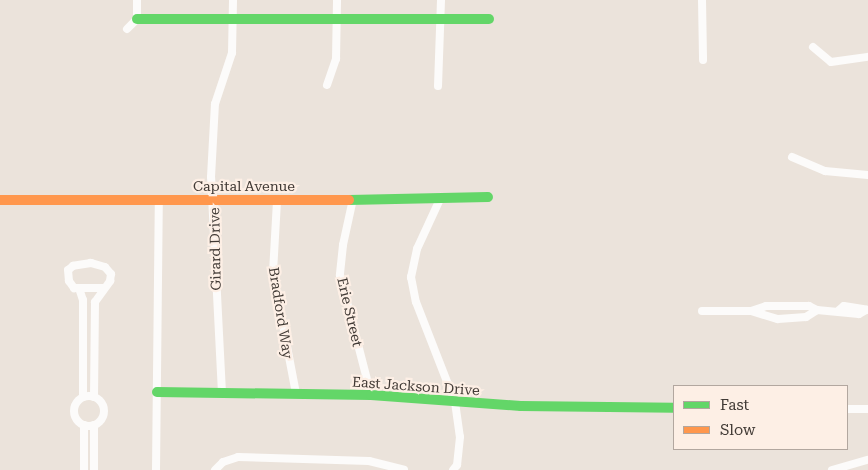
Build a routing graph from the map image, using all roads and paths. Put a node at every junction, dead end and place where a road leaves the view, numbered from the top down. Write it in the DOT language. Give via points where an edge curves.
graph roads {
  1 [pos="137,0"];
  2 [pos="233,0"];
  3 [pos="337,0"];
  4 [pos="442,0"];
  5 [pos="702,0"];
  6 [pos="232,18"];
  7 [pos="337,18"];
  8 [pos="137,19"];
  9 [pos="442,19"];
  10 [pos="489,19"];
  11 [pos="127,29"];
  12 [pos="813,47"];
  13 [pos="868,58"];
  14 [pos="703,60"];
  15 [pos="327,85"];
  16 [pos="438,86"];
  17 [pos="792,157"];
  18 [pos="868,175"];
  19 [pos="441,197"];
  20 [pos="488,197"];
  21 [pos="353,199"];
  22 [pos="0,200"];
  23 [pos="159,200"];
  24 [pos="214,200"];
  25 [pos="277,201"];
  26 [pos="79,288"];
  27 [pos="104,288"];
  28 [pos="817,310"];
  29 [pos="867,310"];
  30 [pos="702,312"];
  31 [pos="750,312"];
  32 [pos="157,392"];
  33 [pos="222,393"];
  34 [pos="296,394"];
  35 [pos="371,395"];
  36 [pos="83,397"];
  37 [pos="94,397"];
  38 [pos="455,402"];
  39 [pos="673,408"];
  40 [pos="848,409"];
  41 [pos="868,409"];
  42 [pos="84,425"];
  43 [pos="94,425"];
  44 [pos="328,460"];
  45 [pos="868,460"];
  46 [pos="84,470"];
  47 [pos="94,470"];
  48 [pos="156,470"];
  49 [pos="215,470"];
  50 [pos="327,470"];
  51 [pos="404,470"];
  52 [pos="453,470"];
  53 [pos="832,470"];
  1 -- 8 [label="street"];
  2 -- 6 [label="street, Girard Drive"];
  3 -- 7 [label="street"];
  4 -- 9 [label="street"];
  5 -- 14 [label="street"];
  6 -- 7 [label="street"];
  6 -- 8 [label="street"];
  6 -- 24 [label="street, Girard Drive" via="232,53 215,104 211,177"];
  7 -- 9 [label="street"];
  7 -- 15 [label="street" via="336,59"];
  8 -- 11 [label="street"];
  9 -- 10 [label="street"];
  9 -- 16 [label="street"];
  12 -- 13 [label="street" via="831,62"];
  17 -- 18 [label="street" via="825,171"];
  19 -- 20 [label="street, Capital Avenue"];
  19 -- 21 [label="street, Capital Avenue"];
  19 -- 38 [label="street" via="417,249 412,288"];
  21 -- 25 [label="street, Capital Avenue"];
  21 -- 35 [label="street, Erie Street" via="342,245 340,275"];
  22 -- 23 [label="street, Capital Avenue"];
  23 -- 24 [label="street, Capital Avenue"];
  23 -- 32 [label="street"];
  24 -- 25 [label="street, Capital Avenue"];
  24 -- 33 [label="street, Girard Drive" via="216,315"];
  25 -- 34 [label="street, Bradford Way" via="273,274"];
  26 -- 27 [label="street"];
  26 -- 27 [label="street" via="70,285 68,270 91,263 108,270 110,281"];
  26 -- 36 [label="street" via="83,300"];
  27 -- 37 [label="street" via="94,309"];
  28 -- 29 [label="street" via="859,314"];
  28 -- 31 [label="street" via="810,306 766,306"];
  28 -- 31 [label="street" via="806,317 778,319"];
  30 -- 31 [label="street"];
  32 -- 33 [label="street, East Jackson Drive"];
  32 -- 48 [label="street"];
  33 -- 34 [label="street, East Jackson Drive"];
  34 -- 35 [label="street, East Jackson Drive"];
  35 -- 38 [label="street, East Jackson Drive"];
  36 -- 37 [label="street"];
  36 -- 42 [label="street" via="77,402 74,412"];
  37 -- 43 [label="street" via="100,401 104,411 100,421"];
  38 -- 39 [label="street, East Jackson Drive"];
  38 -- 52 [label="street" via="460,437"];
  40 -- 41 [label="street"];
  42 -- 43 [label="street"];
  42 -- 46 [label="street"];
  43 -- 47 [label="street"];
  44 -- 49 [label="street" via="238,458 223,462"];
  44 -- 50 [label="street"];
  44 -- 51 [label="street" via="369,461"];
  45 -- 53 [label="street"];
}
